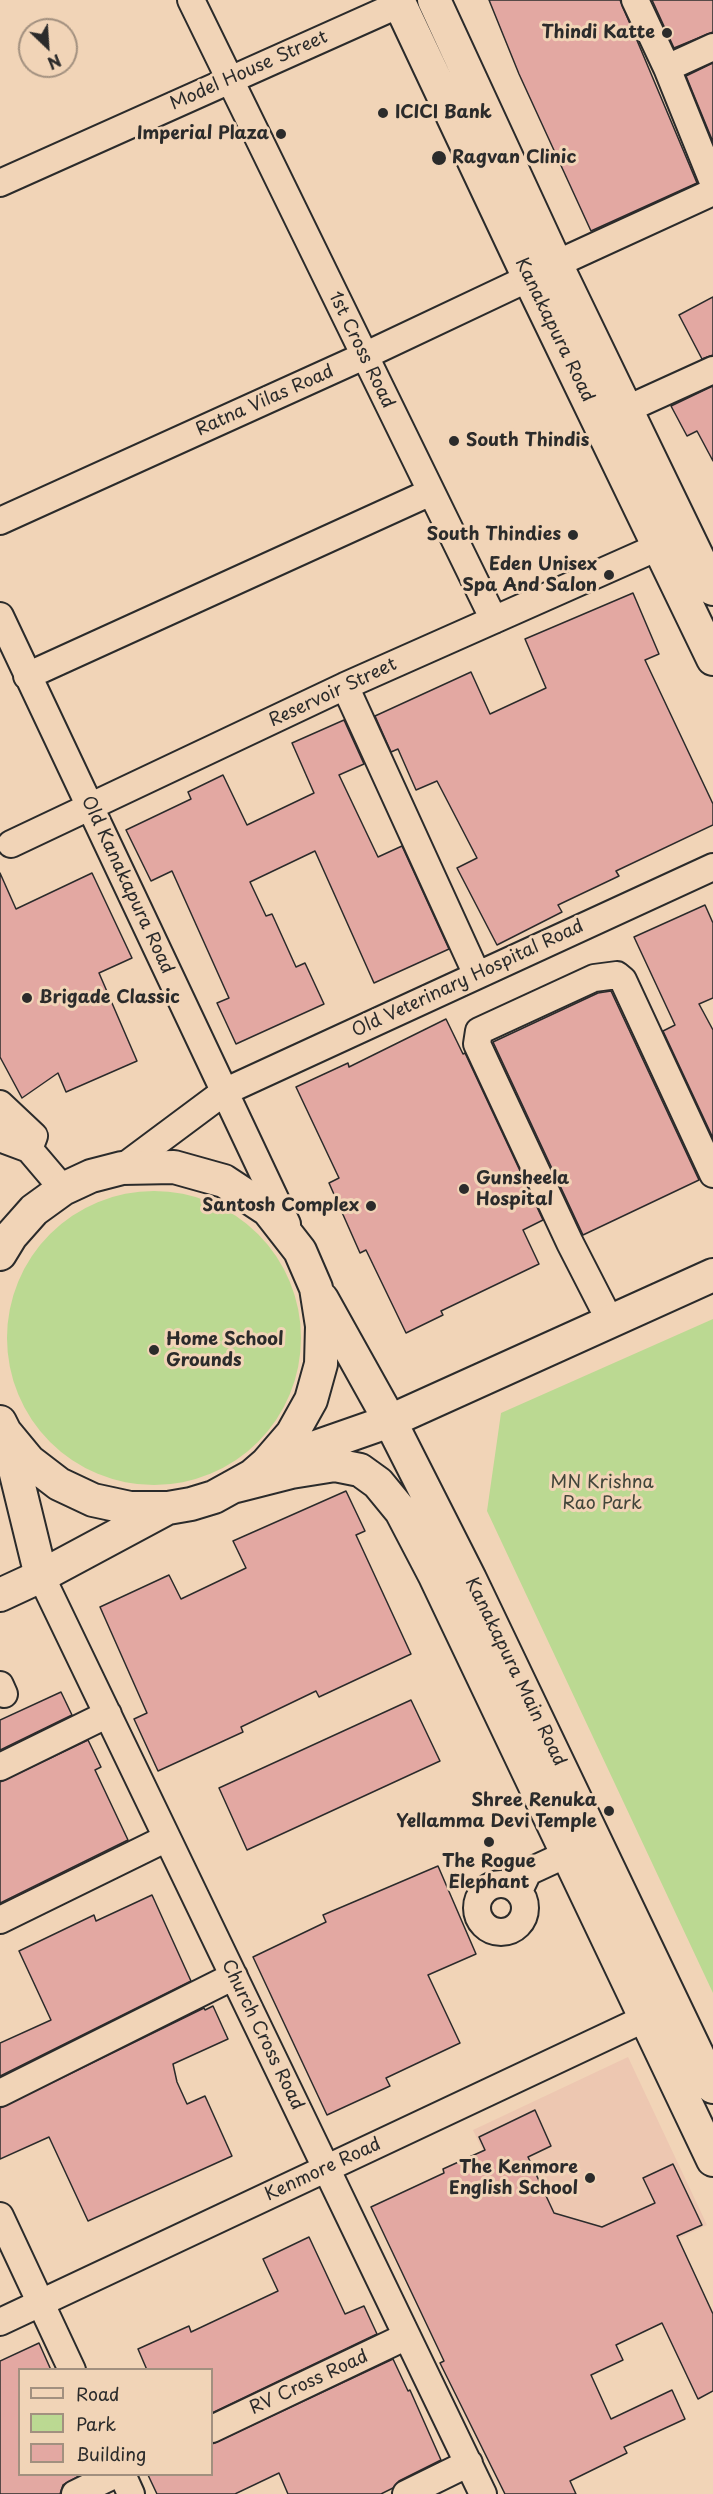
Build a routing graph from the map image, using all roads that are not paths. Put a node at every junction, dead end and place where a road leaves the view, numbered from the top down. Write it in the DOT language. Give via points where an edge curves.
graph roads {
  1 [pos="191,0"];
  2 [pos="434,0"];
  3 [pos="635,0"];
  4 [pos="399,2"];
  5 [pos="713,47"];
  6 [pos="667,69"];
  7 [pos="229,80"];
  8 [pos="713,182"];
  9 [pos="0,183"];
  10 [pos="713,192"];
  11 [pos="542,271"];
  12 [pos="364,356"];
  13 [pos="713,370"];
  14 [pos="625,410"];
  15 [pos="431,492"];
  16 [pos="0,520"];
  17 [pos="703,545"];
  18 [pos="658,547"];
  19 [pos="713,589"];
  20 [pos="0,616"];
  21 [pos="494,620"];
  22 [pos="713,659"];
  23 [pos="27,676"];
  24 [pos="345,686"];
  25 [pos="90,806"];
  26 [pos="10,844"];
  27 [pos="713,867"];
  28 [pos="477,975"];
  29 [pos="224,1092"];
  30 [pos="0,1104"];
  31 [pos="0,1130"];
  32 [pos="29,1149"];
  33 [pos="122,1168"];
  34 [pos="713,1174"];
  35 [pos="63,1189"];
  36 [pos="0,1209"];
  37 [pos="34,1210"];
  38 [pos="300,1251"];
  39 [pos="0,1254"];
  40 [pos="713,1275"];
  41 [pos="316,1288"];
  42 [pos="610,1321"];
  43 [pos="390,1421"];
  44 [pos="3,1427"];
  45 [pos="267,1463"];
  46 [pos="236,1486"];
  47 [pos="168,1508"];
  48 [pos="41,1576"];
  49 [pos="0,1595"];
  50 [pos="108,1714"];
  51 [pos="0,1767"];
  52 [pos="167,1838"];
  53 [pos="567,1854"];
  54 [pos="519,1892"];
  55 [pos="0,1920"];
  56 [pos="234,1976"];
  57 [pos="646,2018"];
  58 [pos="713,2087"];
  59 [pos="0,2093"];
  60 [pos="713,2160"];
  61 [pos="327,2168"];
  62 [pos="0,2217"];
  63 [pos="41,2303"];
  64 [pos="0,2322"];
  65 [pos="407,2336"];
  66 [pos="71,2368"];
  67 [pos="213,2429"];
  68 [pos="469,2463"];
  69 [pos="114,2476"];
  70 [pos="122,2476"];
  71 [pos="75,2494"];
  72 [pos="131,2494"];
  73 [pos="406,2494"];
  74 [pos="483,2494"];
  1 -- 7 [label="street, 1st Cross Road"];
  2 -- 11 [label="main road, Kanakapura Road"];
  3 -- 6 [label="street"];
  4 -- 7 [label="street, Model House Street"];
  4 -- 11 [label="main road, Kanakapura Road"];
  5 -- 6 [label="street"];
  6 -- 8 [label="street"];
  7 -- 9 [label="street, Model House Street"];
  7 -- 12 [label="street, 1st Cross Road"];
  10 -- 11 [label="street, Ratna Vilas Road"];
  11 -- 12 [label="street, Ratna Vilas Road"];
  11 -- 14 [label="main road, Kanakapura Road"];
  11 -- 18 [label="main road, Kanakapura Road"];
  12 -- 15 [label="street, 1st Cross Road"];
  12 -- 16 [label="street, Ratna Vilas Road"];
  13 -- 14 [label="street"];
  14 -- 17 [label="main road, Kanakapura Road"];
  15 -- 21 [label="street, 1st Cross Road"];
  15 -- 23 [label="street"];
  17 -- 19 [label="main road, Kanakapura Road"];
  18 -- 21 [label="street, Reservoir Street"];
  18 -- 22 [label="main road, Kanakapura Road"];
  20 -- 23 [label="street, Old Kanakapura Road"];
  21 -- 24 [label="street, Reservoir Street"];
  23 -- 25 [label="street, Old Kanakapura Road"];
  24 -- 25 [label="street, Reservoir Street"];
  24 -- 28 [label="street"];
  25 -- 26 [label="street, Reservoir Street"];
  25 -- 29 [label="street, Old Kanakapura Road"];
  27 -- 28 [label="street, Old Veterinary Hospital Road"];
  28 -- 29 [label="street, Old Veterinary Hospital Road"];
  29 -- 33 [label="street, Old Veterinary Hospital Road"];
  29 -- 38 [label="street, Old Kanakapura Road"];
  30 -- 32 [label="street" via="34,1136"];
  31 -- 32 [label="street" via="5,1140"];
  32 -- 35 [label="street"];
  33 -- 35 [label="main road"];
  33 -- 38 [label="main road" via="174,1167 224,1181 268,1210"];
  34 -- 42 [label="street" via="623,980 617,975 594,978 479,1030 477,1044"];
  35 -- 37 [label="main road"];
  36 -- 37 [label="main road"];
  37 -- 39 [label="main road" via="10,1236"];
  38 -- 41 [label="main road"];
  40 -- 42 [label="main road"];
  41 -- 43 [label="main road, Kanakapura Main Road"];
  41 -- 45 [label="main road" via="322,1345 311,1400 292,1434"];
  42 -- 43 [label="main road"];
  43 -- 45 [label="main road"];
  43 -- 58 [label="main road, Kanakapura Main Road" via="470,1579"];
  44 -- 47 [label="main road" via="29,1461 68,1488 93,1500 130,1508"];
  44 -- 48 [label="main road"];
  45 -- 46 [label="main road"];
  46 -- 47 [label="main road" via="214,1497"];
  46 -- 53 [label="main road" via="335,1465 360,1470 378,1483 401,1511 435,1576"];
  47 -- 48 [label="main road"];
  48 -- 49 [label="main road"];
  48 -- 50 [label="street, Church Cross Road"];
  50 -- 51 [label="street"];
  50 -- 52 [label="street, Church Cross Road"];
  52 -- 55 [label="street"];
  52 -- 56 [label="street, Church Cross Road"];
  53 -- 54 [label="street" via="528,1872"];
  53 -- 57 [label="main road"];
  56 -- 59 [label="street"];
  56 -- 61 [label="street, Church Cross Road"];
  57 -- 60 [label="main road"];
  57 -- 61 [label="street, Kenmore Road"];
  61 -- 63 [label="street, Kenmore Road"];
  61 -- 65 [label="street, Church Cross Road"];
  62 -- 63 [label="street"];
  63 -- 64 [label="street, Kenmore Road"];
  63 -- 66 [label="street"];
  65 -- 67 [label="street, RV Cross Road"];
  65 -- 68 [label="street, Church Cross Road"];
  68 -- 73 [label="street"];
  68 -- 74 [label="street, Church Cross Road"];
  69 -- 71 [label="street"];
  70 -- 72 [label="street"];
}
